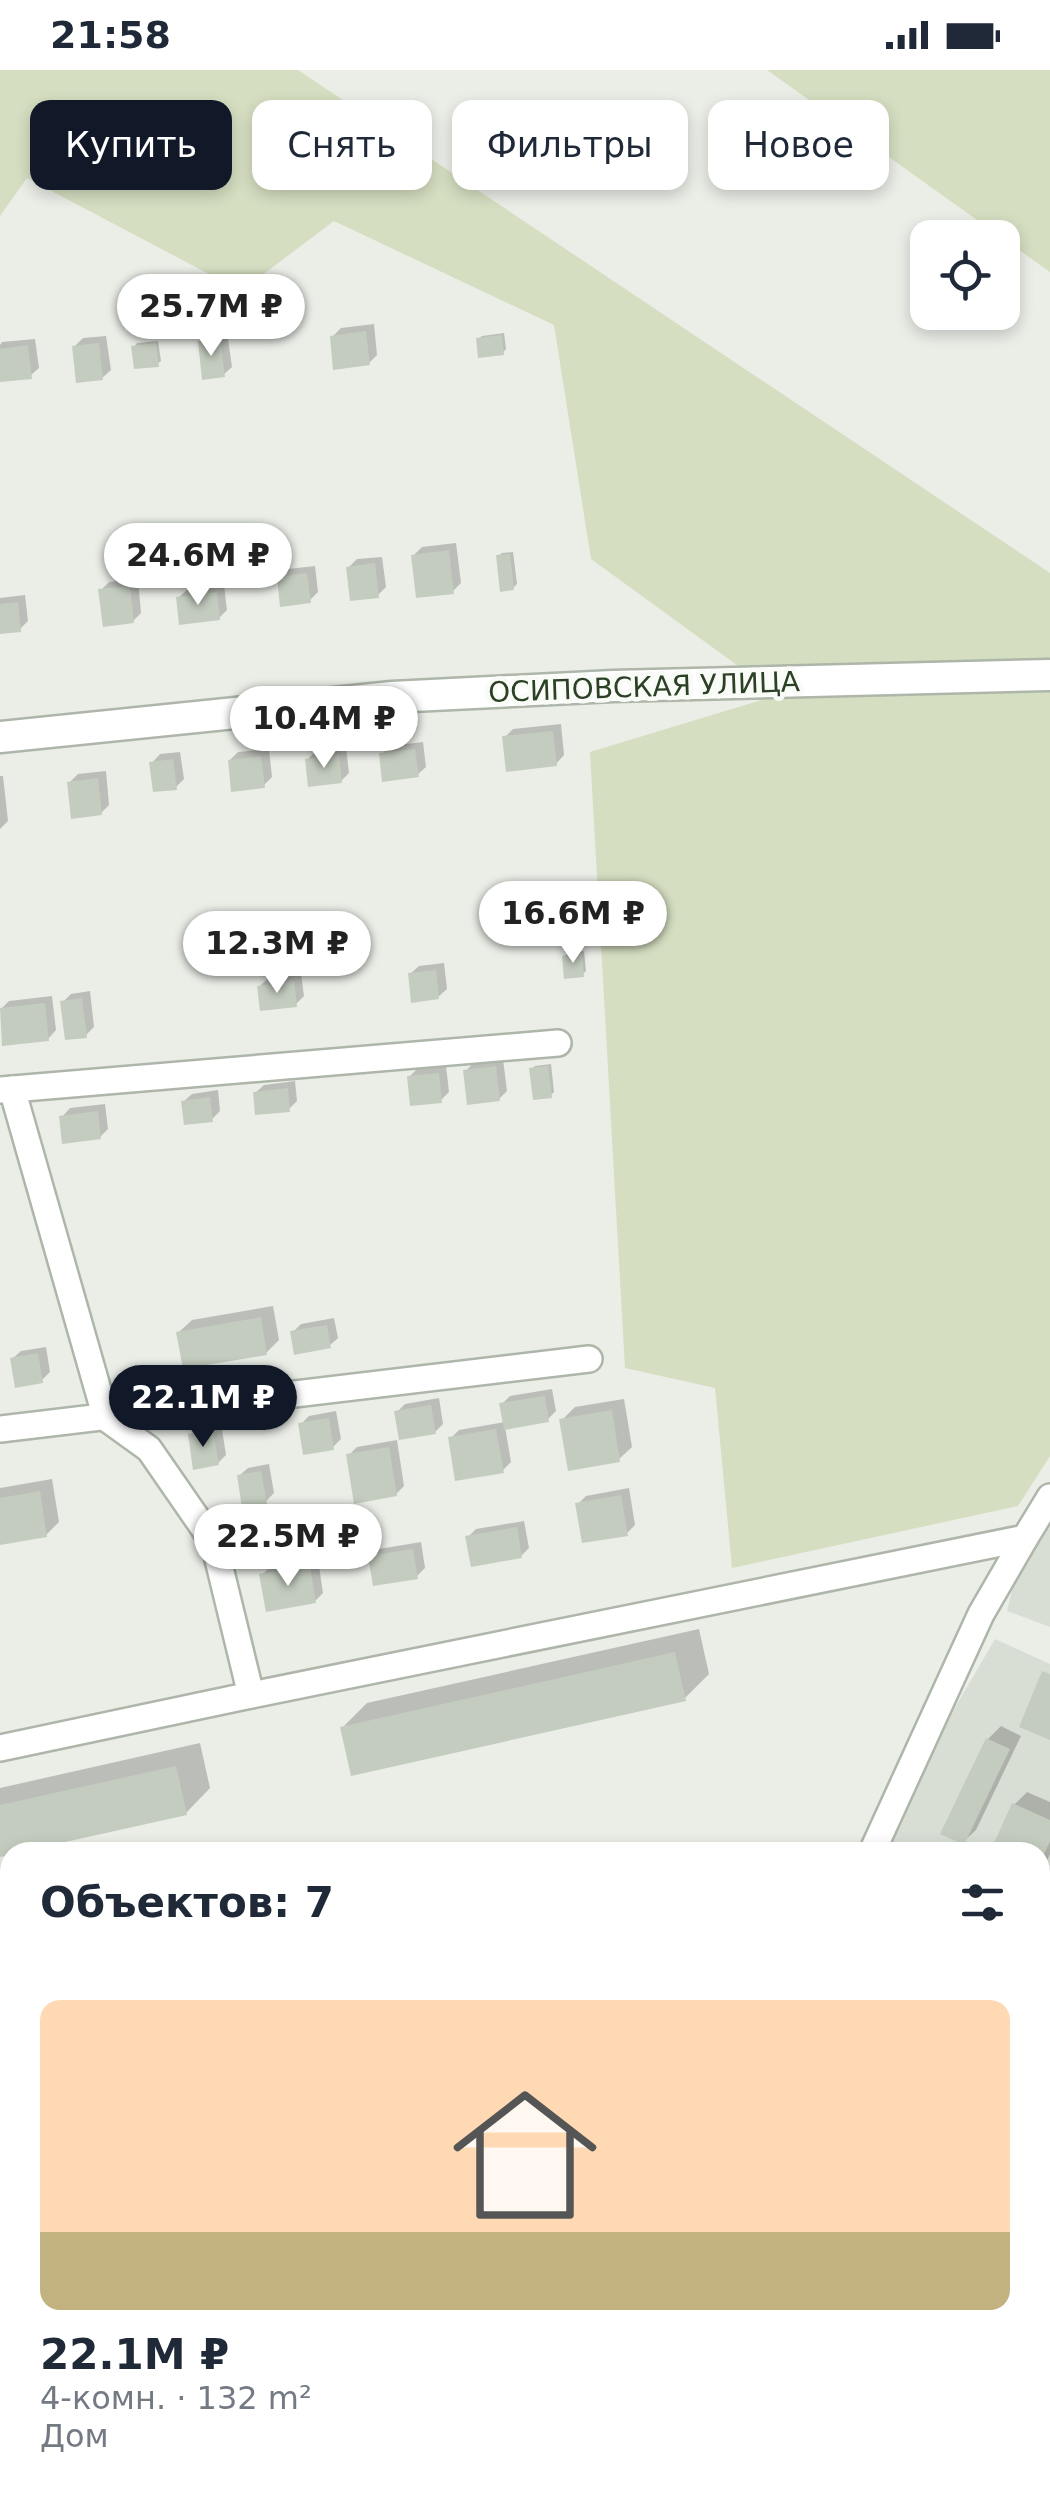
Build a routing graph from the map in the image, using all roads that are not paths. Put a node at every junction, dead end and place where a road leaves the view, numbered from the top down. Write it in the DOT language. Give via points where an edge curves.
graph roads {
  1 [pos="1050,675"];
  2 [pos="0,738"];
  3 [pos="558,1042"];
  4 [pos="6,1089"];
  5 [pos="589,1359"];
  6 [pos="106,1418"];
  7 [pos="0,1430"];
  8 [pos="1050,1497"];
  9 [pos="1025,1538"];
  10 [pos="251,1695"];
  11 [pos="0,1748"];
  12 [pos="877,1842"];
  1 -- 2 [label="street, ОСИПОВСКАЯ УЛИЦА" via="392,698"];
  3 -- 4 [label="street"];
  4 -- 6 [label="street"];
  5 -- 6 [label="street"];
  6 -- 7 [label="street"];
  6 -- 10 [label="street" via="149,1449 214,1542"];
  8 -- 9 [label="street"];
  9 -- 10 [label="street"];
  9 -- 12 [label="street" via="981,1614"];
  10 -- 11 [label="street"];
}
